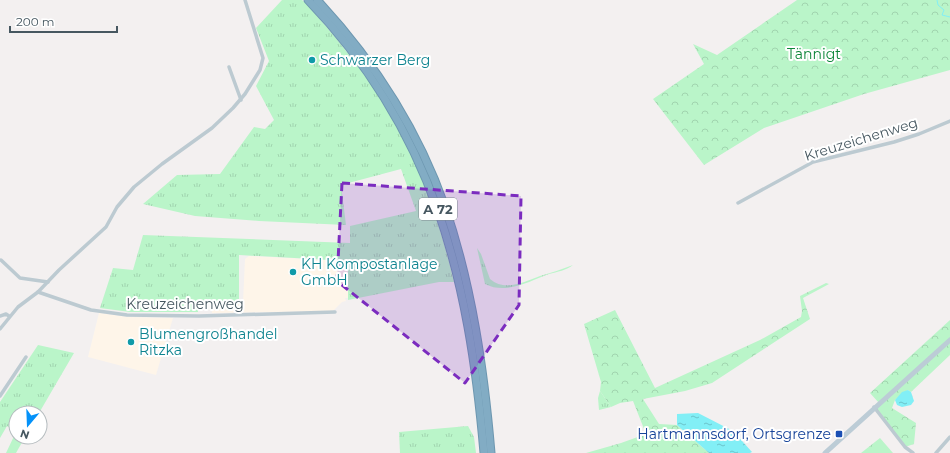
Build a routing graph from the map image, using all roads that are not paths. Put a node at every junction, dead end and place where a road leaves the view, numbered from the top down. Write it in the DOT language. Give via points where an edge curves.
graph roads {
  1 [pos="245,0"];
  2 [pos="308,0"];
  3 [pos="317,0"];
  4 [pos="229,67"];
  5 [pos="240,100"];
  6 [pos="950,121"];
  7 [pos="738,203"];
  8 [pos="1,260"];
  9 [pos="48,282"];
  10 [pos="38,292"];
  11 [pos="335,312"];
  12 [pos="0,316"];
  13 [pos="9,316"];
  14 [pos="0,329"];
  15 [pos="950,340"];
  16 [pos="26,356"];
  17 [pos="0,396"];
  18 [pos="874,407"];
  19 [pos="950,437"];
  20 [pos="484,453"];
  21 [pos="491,453"];
  22 [pos="825,453"];
  23 [pos="913,453"];
  24 [pos="936,453"];
  1 -- 5 [label="street" via="263,58 260,70"];
  2 -- 20 [label="highway, A 72" via="336,30 383,95 411,145 433,194 453,258 466,313"];
  3 -- 21 [label="highway, A 72" via="358,48 389,92 418,144 444,206 461,259 473,314"];
  4 -- 5 [label="street"];
  5 -- 9 [label="street" via="212,128 134,187 117,207 106,227"];
  6 -- 7 [label="street, Kreuzeichenweg" via="894,142 813,162"];
  8 -- 9 [label="street" via="20,278"];
  9 -- 10 [label="street"];
  10 -- 11 [label="street, Kreuzeichenweg" via="94,310 127,315 207,316"];
  10 -- 13 [label="street"];
  12 -- 13 [label="street"];
  13 -- 14 [label="street"];
  15 -- 18 [label="main road"];
  16 -- 17 [label="street"];
  18 -- 22 [label="main road"];
  18 -- 23 [label="street" via="905,447"];
  19 -- 24 [label="street"];
}
